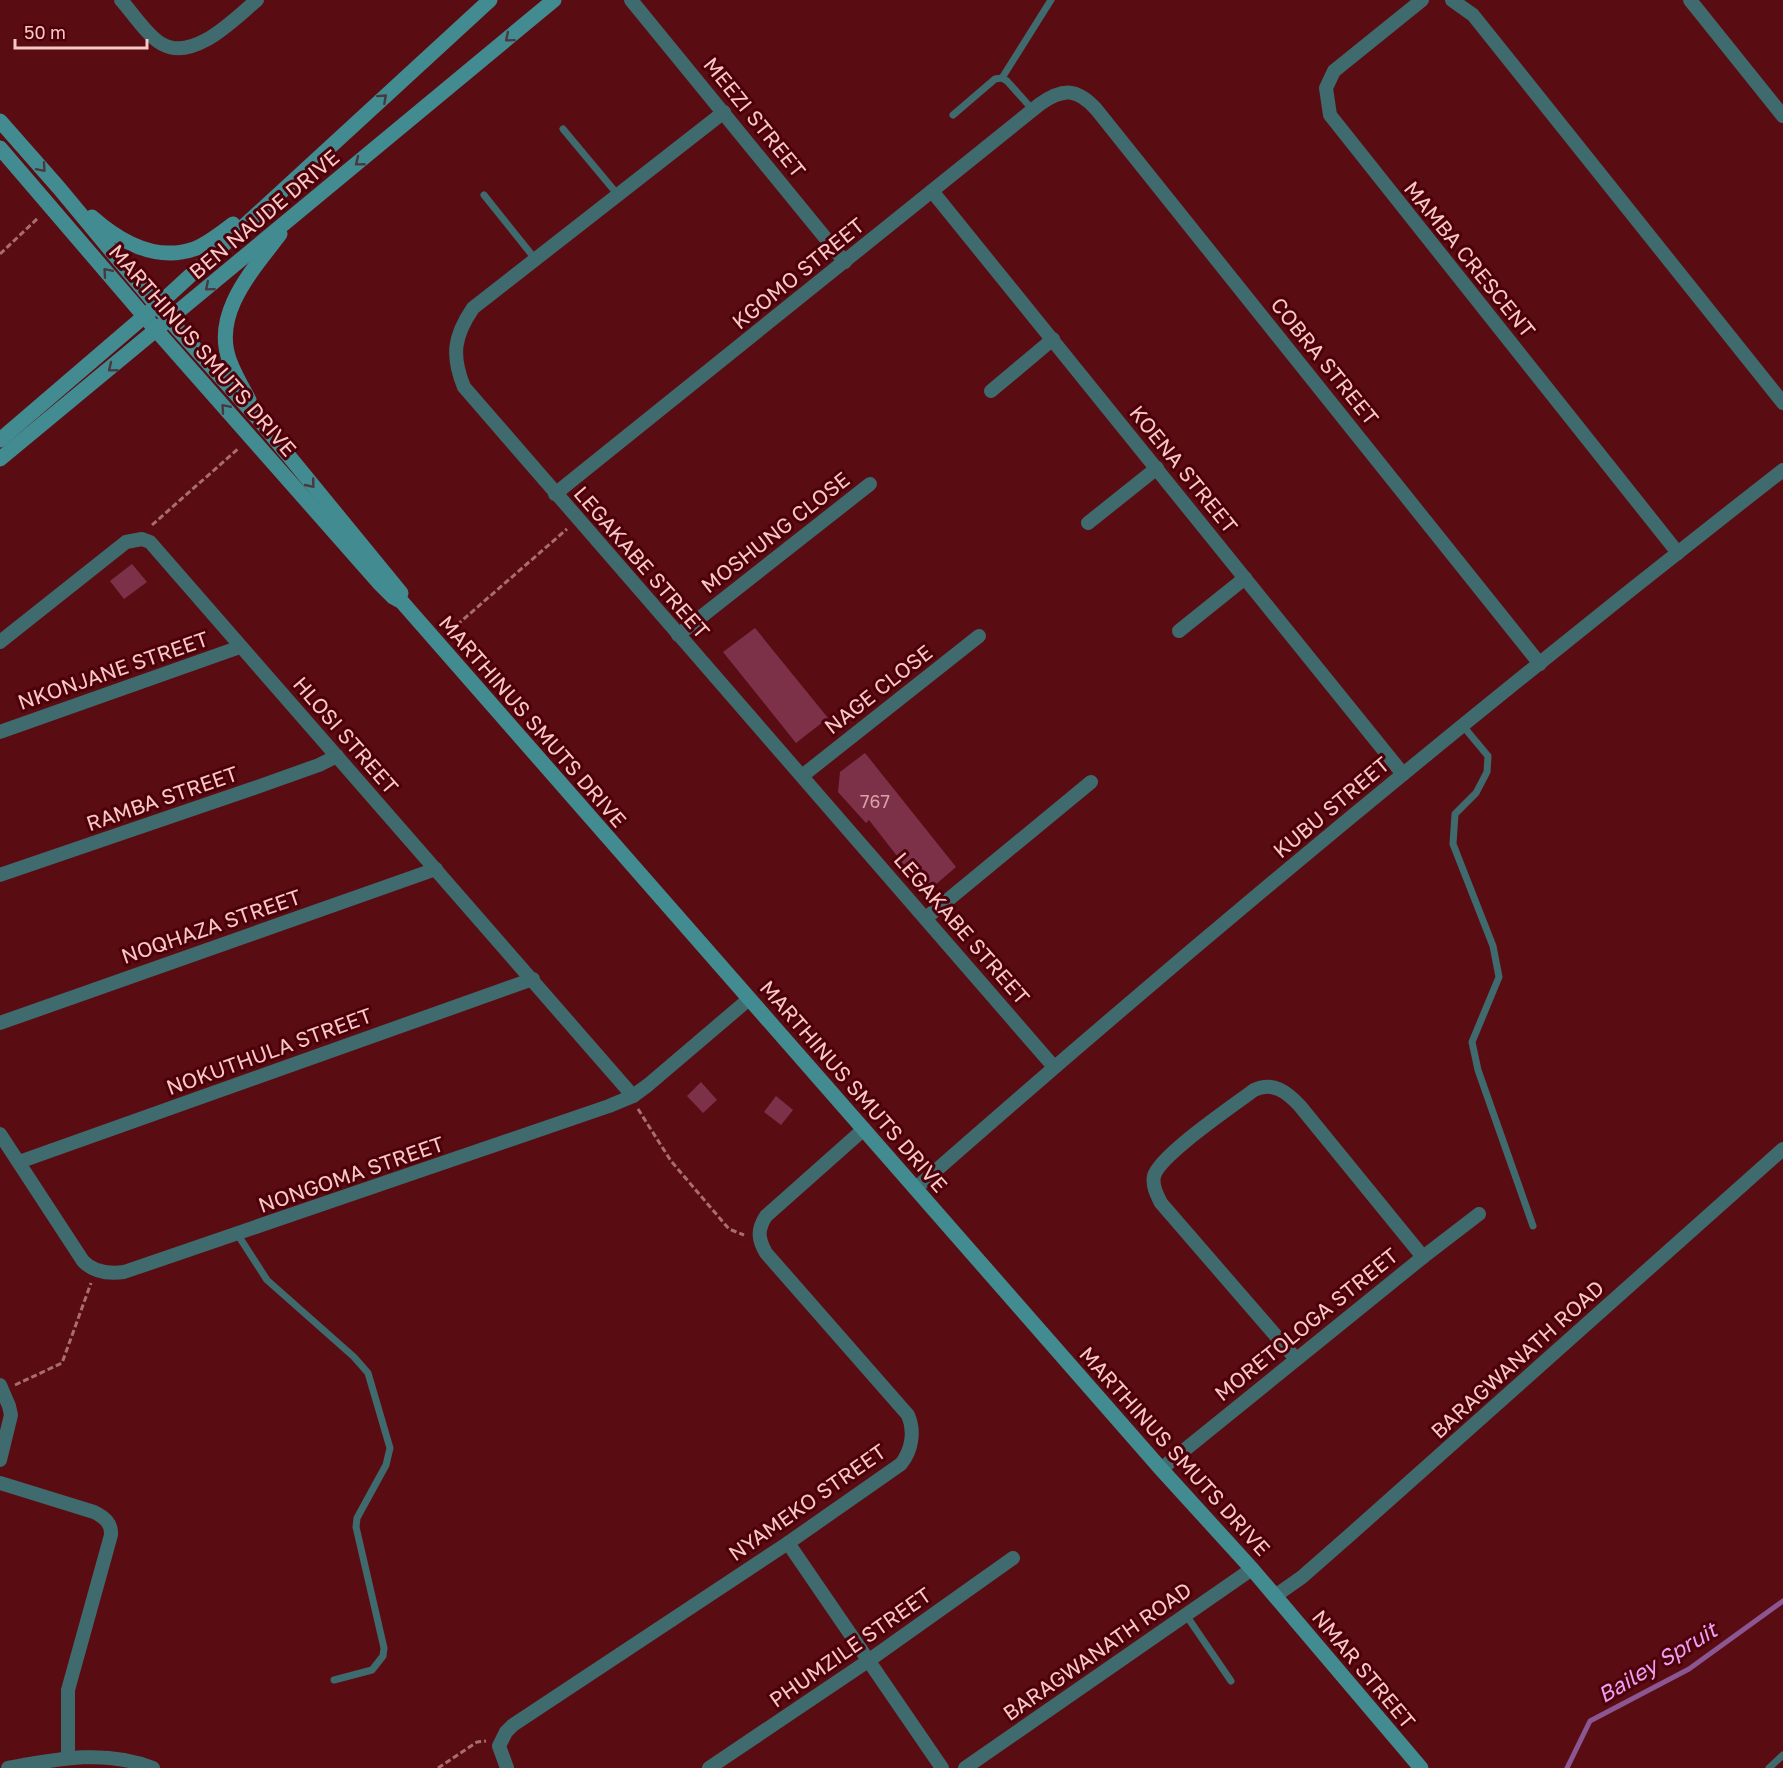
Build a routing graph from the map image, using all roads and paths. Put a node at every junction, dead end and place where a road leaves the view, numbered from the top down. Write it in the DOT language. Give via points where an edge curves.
graph roads {
  1 [pos="121,0"];
  2 [pos="257,0"];
  3 [pos="490,0"];
  4 [pos="554,0"];
  5 [pos="631,0"];
  6 [pos="1052,0"];
  7 [pos="1422,0"];
  8 [pos="1452,0"];
  9 [pos="1690,0"];
  10 [pos="1002,78"];
  11 [pos="1070,93"];
  12 [pos="1033,110"];
  13 [pos="724,112"];
  14 [pos="953,115"];
  15 [pos="1783,116"];
  16 [pos="0,121"];
  17 [pos="563,129"];
  18 [pos="0,148"];
  19 [pos="59,188"];
  20 [pos="932,191"];
  21 [pos="277,194"];
  22 [pos="484,195"];
  23 [pos="618,195"];
  24 [pos="51,207"];
  25 [pos="296,213"];
  26 [pos="0,254"];
  27 [pos="536,260"];
  28 [pos="845,262"];
  29 [pos="151,311"];
  30 [pos="170,320"];
  31 [pos="157,331"];
  32 [pos="1053,339"];
  33 [pos="991,391"];
  34 [pos="1783,403"];
  35 [pos="261,423"];
  36 [pos="251,437"];
  37 [pos="0,440"];
  38 [pos="0,459"];
  39 [pos="1157,468"];
  40 [pos="1783,470"];
  41 [pos="870,484"];
  42 [pos="555,494"];
  43 [pos="577,520"];
  44 [pos="1088,524"];
  45 [pos="142,539"];
  46 [pos="1677,552"];
  47 [pos="1245,578"];
  48 [pos="402,602"];
  49 [pos="1179,631"];
  50 [pos="678,635"];
  51 [pos="979,636"];
  52 [pos="0,642"];
  53 [pos="437,643"];
  54 [pos="240,647"];
  55 [pos="1540,664"];
  56 [pos="1463,726"];
  57 [pos="0,732"];
  58 [pos="337,756"];
  59 [pos="1403,774"];
  60 [pos="802,776"];
  61 [pos="1091,782"];
  62 [pos="436,869"];
  63 [pos="0,875"];
  64 [pos="926,918"];
  65 [pos="533,979"];
  66 [pos="749,999"];
  67 [pos="0,1023"];
  68 [pos="1054,1067"];
  69 [pos="632,1096"];
  70 [pos="864,1129"];
  71 [pos="0,1134"];
  72 [pos="1783,1149"];
  73 [pos="18,1162"];
  74 [pos="916,1188"];
  75 [pos="1479,1214"];
  76 [pos="1533,1226"];
  77 [pos="238,1235"];
  78 [pos="760,1241"];
  79 [pos="1423,1257"];
  80 [pos="96,1270"];
  81 [pos="1296,1359"];
  82 [pos="1,1388"];
  83 [pos="0,1460"];
  84 [pos="1161,1469"];
  85 [pos="0,1483"];
  86 [pos="788,1543"];
  87 [pos="1013,1558"];
  88 [pos="1252,1569"];
  89 [pos="1275,1596"];
  90 [pos="1186,1615"];
  91 [pos="868,1661"];
  92 [pos="334,1680"];
  93 [pos="1231,1681"];
  94 [pos="501,1743"];
  95 [pos="1783,1755"];
  96 [pos="68,1757"];
  97 [pos="8,1768"];
  98 [pos="153,1768"];
  99 [pos="438,1768"];
  100 [pos="507,1768"];
  101 [pos="710,1768"];
  102 [pos="942,1768"];
  103 [pos="965,1768"];
  104 [pos="1421,1768"];
  105 [pos="1769,1768"];
  1 -- 2 [label="street" via="161,44 180,49 197,45"];
  21 -- 3 [label="street, BEN NAUDE DRIVE, one-way"];
  4 -- 25 [label="street, BEN NAUDE DRIVE, one-way"];
  5 -- 13 [label="street, MEEZI STREET"];
  6 -- 10 [label="lane"];
  7 -- 46 [label="street, MAMBA CRESCENT" via="1334,71 1326,88 1330,115"];
  8 -- 34 [label="street" via="1473,15"];
  9 -- 15 [label="street"];
  10 -- 12 [label="lane"];
  10 -- 14 [label="lane"];
  11 -- 12 [label="street, KGOMO STREET" via="1056,95"];
  11 -- 55 [label="street, COBRA STREET" via="1082,96 1096,109"];
  12 -- 20 [label="street, KGOMO STREET"];
  13 -- 23 [label="street, LEGAKABE STREET"];
  13 -- 28 [label="street, MEEZI STREET"];
  16 -- 19 [label="street, one-way"];
  17 -- 23 [label="lane"];
  18 -- 24 [label="street, MARTHINUS SMUTS DRIVE"];
  19 -- 21 [label="street" via="103,227 129,243 153,252 173,253 207,242"];
  19 -- 29 [label="street"];
  20 -- 28 [label="street, KGOMO STREET"];
  20 -- 32 [label="street, KOENA STREET"];
  21 -- 29 [label="street, BEN NAUDE DRIVE"];
  22 -- 27 [label="lane"];
  23 -- 27 [label="street, LEGAKABE STREET"];
  24 -- 26 [label="path"];
  29 -- 24 [label="street, MARTHINUS SMUTS DRIVE, one-way"];
  25 -- 30 [label="street, BEN NAUDE DRIVE, one-way"];
  25 -- 35 [label="street" via="248,277 228,318 229,361"];
  27 -- 42 [label="street, LEGAKABE STREET" via="474,309 457,338 455,355 464,387"];
  28 -- 42 [label="street, KGOMO STREET"];
  29 -- 30 [label="street, MARTHINUS SMUTS DRIVE"];
  29 -- 31 [label="street, MARTHINUS SMUTS DRIVE"];
  29 -- 37 [label="street, BEN NAUDE DRIVE"];
  30 -- 31 [label="street, BEN NAUDE DRIVE"];
  30 -- 35 [label="street, MARTHINUS SMUTS DRIVE"];
  36 -- 31 [label="street, MARTHINUS SMUTS DRIVE, one-way"];
  31 -- 38 [label="street, BEN NAUDE DRIVE, one-way"];
  32 -- 33 [label="street"];
  32 -- 39 [label="street, KOENA STREET"];
  35 -- 48 [label="street, MARTHINUS SMUTS DRIVE, one-way" via="400,592"];
  36 -- 45 [label="path" via="149,528"];
  36 -- 48 [label="street, MARTHINUS SMUTS DRIVE" via="380,584"];
  39 -- 44 [label="street"];
  39 -- 47 [label="street, KOENA STREET"];
  40 -- 46 [label="street, KUBU STREET"];
  41 -- 50 [label="street, MOSHUNG CLOSE"];
  42 -- 43 [label="street, LEGAKABE STREET"];
  43 -- 50 [label="street, LEGAKABE STREET"];
  43 -- 53 [label="path"];
  45 -- 52 [label="street" via="126,542"];
  45 -- 54 [label="street, HLOSI STREET" via="155,548"];
  46 -- 55 [label="street, KUBU STREET"];
  47 -- 49 [label="street"];
  47 -- 59 [label="street, KOENA STREET"];
  48 -- 53 [label="street, MARTHINUS SMUTS DRIVE"];
  50 -- 60 [label="street, LEGAKABE STREET"];
  51 -- 60 [label="street, NAGE CLOSE"];
  53 -- 66 [label="street, MARTHINUS SMUTS DRIVE"];
  54 -- 57 [label="street, NKONJANE STREET"];
  54 -- 58 [label="street, HLOSI STREET"];
  55 -- 56 [label="street, KUBU STREET"];
  56 -- 59 [label="street, KUBU STREET"];
  56 -- 76 [label="lane" via="1488,756 1487,772 1476,792 1455,814 1453,844 1493,945 1499,977 1472,1042 1481,1081"];
  58 -- 62 [label="street, HLOSI STREET"];
  58 -- 63 [label="street, RAMBA STREET"];
  59 -- 68 [label="street, KUBU STREET"];
  60 -- 64 [label="street, LEGAKABE STREET"];
  61 -- 64 [label="street"];
  62 -- 65 [label="street, HLOSI STREET"];
  62 -- 67 [label="street, NOQHAZA STREET"];
  64 -- 68 [label="street, LEGAKABE STREET"];
  65 -- 69 [label="street, HLOSI STREET"];
  65 -- 73 [label="street, NOKUTHULA STREET"];
  66 -- 69 [label="street, NONGOMA STREET"];
  66 -- 70 [label="street, MARTHINUS SMUTS DRIVE"];
  68 -- 74 [label="street, KUBU STREET"];
  69 -- 77 [label="street, NONGOMA STREET"];
  69 -- 78 [label="path" via="671,1161 729,1229"];
  70 -- 74 [label="street, MARTHINUS SMUTS DRIVE"];
  70 -- 78 [label="street" via="766,1216"];
  71 -- 73 [label="street"];
  72 -- 89 [label="street, BARAGWANATH ROAD" via="1351,1534"];
  73 -- 80 [label="street" via="80,1257"];
  74 -- 84 [label="street, MARTHINUS SMUTS DRIVE"];
  75 -- 79 [label="street, MORETOLOGA STREET"];
  77 -- 80 [label="street, NONGOMA STREET" via="124,1272"];
  77 -- 92 [label="lane" via="272,1286 365,1369 390,1448 386,1465 357,1518 356,1527 383,1656 372,1670"];
  78 -- 86 [label="street, NYAMEKO STREET" via="766,1253 908,1415 911,1426 910,1447 902,1464"];
  79 -- 81 [label="street, MORETOLOGA STREET"];
  79 -- 81 [label="street" via="1300,1106 1277,1088 1254,1090 1165,1159 1154,1182 1161,1203"];
  80 -- 82 [label="path" via="62,1363"];
  81 -- 84 [label="street, MORETOLOGA STREET"];
  82 -- 83 [label="street" via="11,1415"];
  84 -- 88 [label="street, MARTHINUS SMUTS DRIVE"];
  85 -- 96 [label="street" via="97,1514 111,1530 68,1690"];
  86 -- 91 [label="street"];
  86 -- 94 [label="street, NYAMEKO STREET" via="513,1725"];
  87 -- 91 [label="street, PHUMZILE STREET"];
  88 -- 89 [label="street, MARTHINUS SMUTS DRIVE"];
  88 -- 90 [label="street, BARAGWANATH ROAD"];
  89 -- 104 [label="street, NMAR STREET"];
  90 -- 93 [label="lane"];
  90 -- 103 [label="street, BARAGWANATH ROAD"];
  91 -- 101 [label="street, PHUMZILE STREET"];
  91 -- 102 [label="street"];
  94 -- 99 [label="path" via="477,1742"];
  94 -- 100 [label="street"];
  95 -- 105 [label="lane"];
  96 -- 97 [label="street"];
  96 -- 98 [label="street" via="110,1757"];
}
